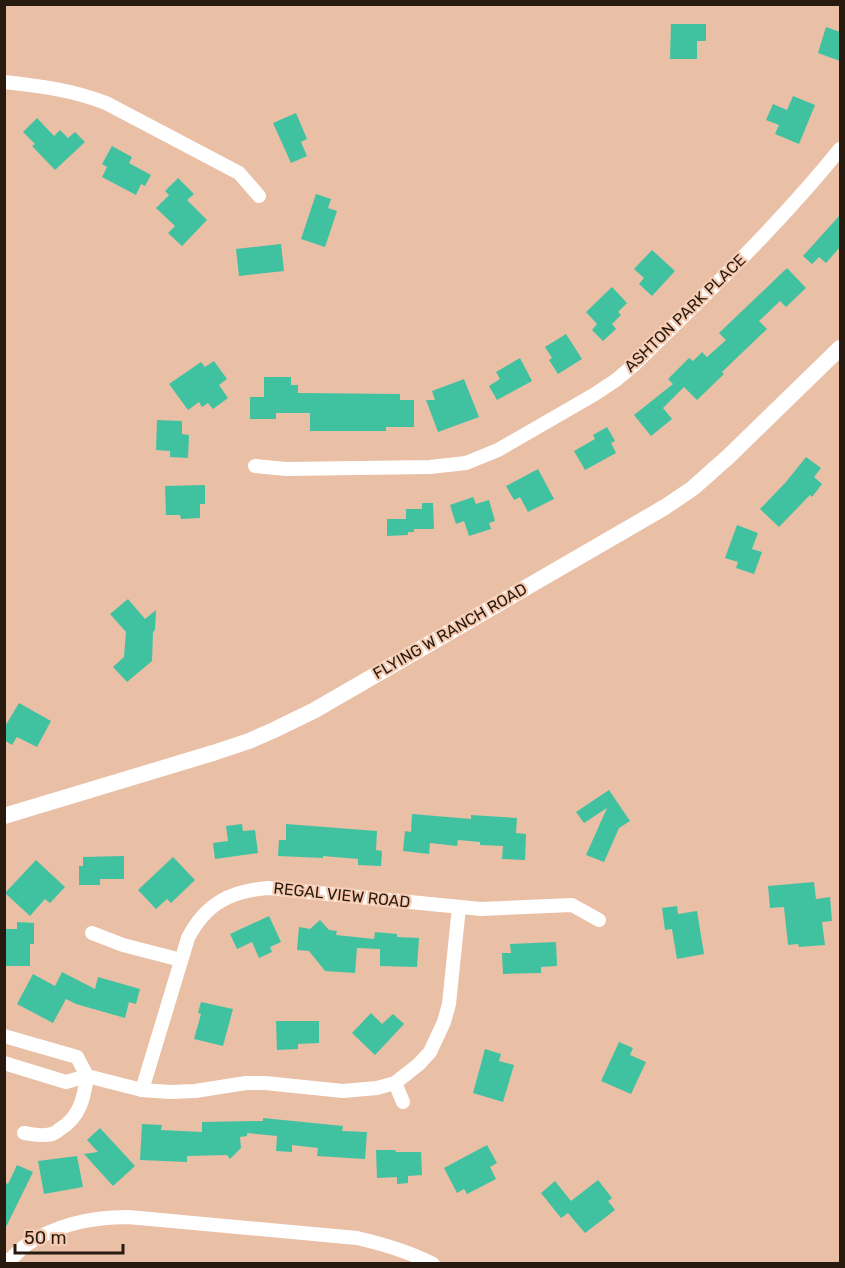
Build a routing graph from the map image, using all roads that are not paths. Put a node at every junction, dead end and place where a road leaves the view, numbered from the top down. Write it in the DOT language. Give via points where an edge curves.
graph roads {
  1 [pos="4,82"];
  2 [pos="840,149"];
  3 [pos="259,196"];
  4 [pos="840,348"];
  5 [pos="255,466"];
  6 [pos="4,816"];
  7 [pos="459,907"];
  8 [pos="599,920"];
  9 [pos="93,933"];
  10 [pos="181,960"];
  11 [pos="4,1036"];
  12 [pos="4,1063"];
  13 [pos="87,1076"];
  14 [pos="395,1083"];
  15 [pos="142,1090"];
  16 [pos="403,1102"];
  17 [pos="24,1133"];
  18 [pos="5,1263"];
  19 [pos="433,1263"];
  1 -- 3 [label="street" via="58,88 106,104 239,173"];
  2 -- 5 [label="street, ASHTON PARK PLACE" via="779,220 635,364 595,394 498,450 451,466"];
  4 -- 6 [label="street, FLYING W RANCH ROAD" via="693,488 315,710 249,741"];
  7 -- 8 [label="street, REGAL VIEW ROAD" via="572,905"];
  7 -- 10 [label="street, REGAL VIEW ROAD" via="249,889 218,901 205,912 188,938"];
  7 -- 14 [label="street" via="444,1022 429,1052"];
  9 -- 10 [label="street"];
  10 -- 15 [label="street, REGAL VIEW ROAD"];
  11 -- 13 [label="street" via="77,1057"];
  12 -- 13 [label="street" via="66,1082"];
  13 -- 15 [label="street"];
  13 -- 17 [label="street" via="83,1101 76,1116 64,1127 40,1136"];
  14 -- 15 [label="street" via="343,1091 265,1083 195,1091"];
  14 -- 16 [label="street"];
  18 -- 19 [label="street" via="48,1233 105,1217 357,1238 404,1250"];
}
